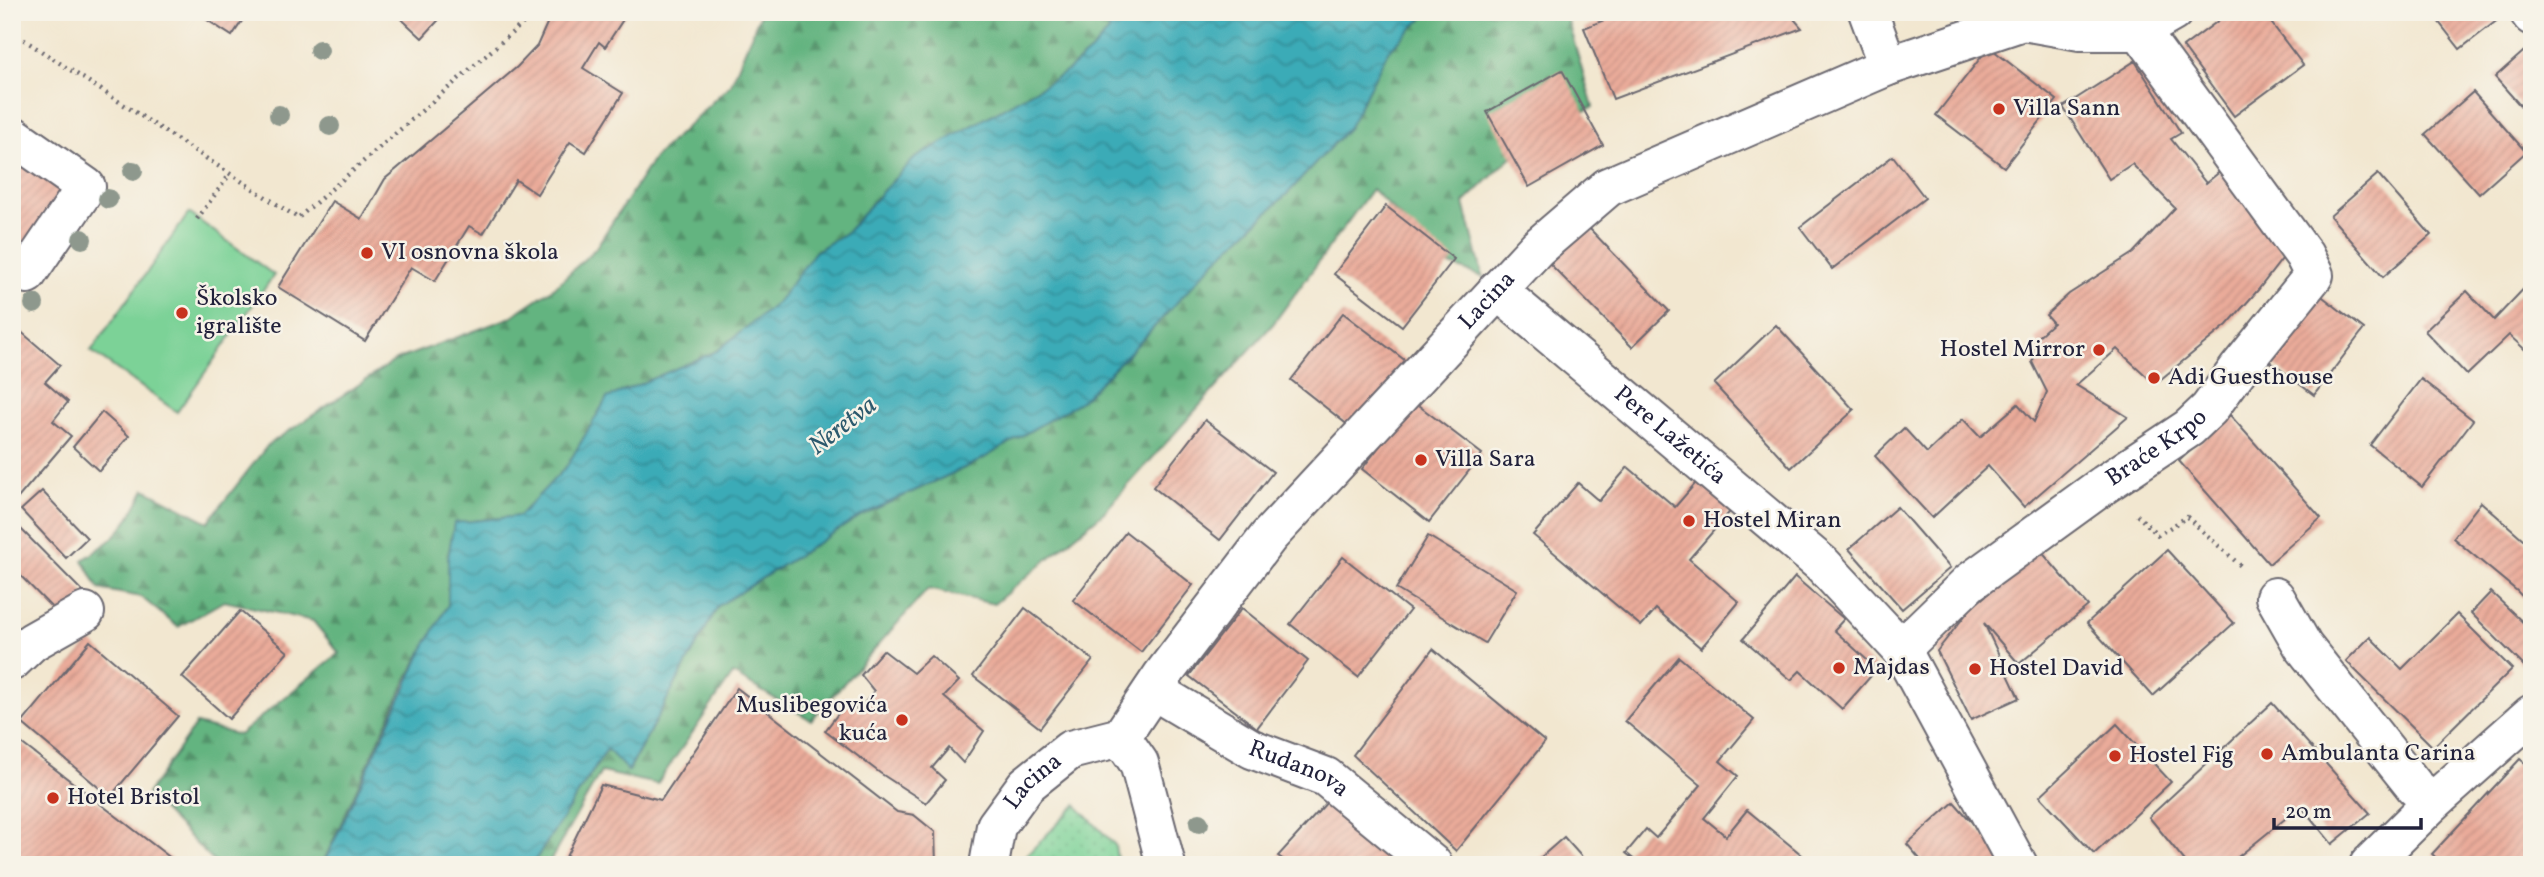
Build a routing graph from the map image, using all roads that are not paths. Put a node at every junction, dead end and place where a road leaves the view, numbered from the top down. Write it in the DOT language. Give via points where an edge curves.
graph roads {
  1 [pos="1868,12"];
  2 [pos="2173,12"];
  3 [pos="2140,32"];
  4 [pos="1888,66"];
  5 [pos="12,135"];
  6 [pos="27,274"];
  7 [pos="1497,290"];
  8 [pos="2275,597"];
  9 [pos="85,611"];
  10 [pos="1901,649"];
  11 [pos="12,661"];
  12 [pos="1153,690"];
  13 [pos="2532,714"];
  14 [pos="1121,737"];
  15 [pos="2433,802"];
  16 [pos="989,865"];
  17 [pos="1166,865"];
  18 [pos="1433,865"];
  19 [pos="2018,865"];
  20 [pos="2370,865"];
  1 -- 4 [label="street"];
  2 -- 3 [label="street"];
  3 -- 4 [label="street, Lacina" via="2080,31 2023,21"];
  3 -- 10 [label="street, Braće Krpo" via="2304,255 2314,275 2189,428 1970,582"];
  4 -- 7 [label="street, Lacina" via="1608,187 1537,248"];
  5 -- 6 [label="street" via="86,187"];
  7 -- 10 [label="street, Pere Lažetića" via="1823,565"];
  7 -- 12 [label="street, Lacina" via="1269,536"];
  8 -- 15 [label="street" via="2303,646 2415,787"];
  9 -- 11 [label="street" via="32,642"];
  10 -- 19 [label="street, Pere Lažetića"];
  12 -- 14 [label="street, Lacina"];
  12 -- 18 [label="street, Rudanova" via="1252,749 1326,777"];
  13 -- 15 [label="street"];
  14 -- 16 [label="street, Lacina" via="1070,750 1026,785 996,826"];
  14 -- 17 [label="street" via="1139,763"];
  15 -- 20 [label="street"];
}
